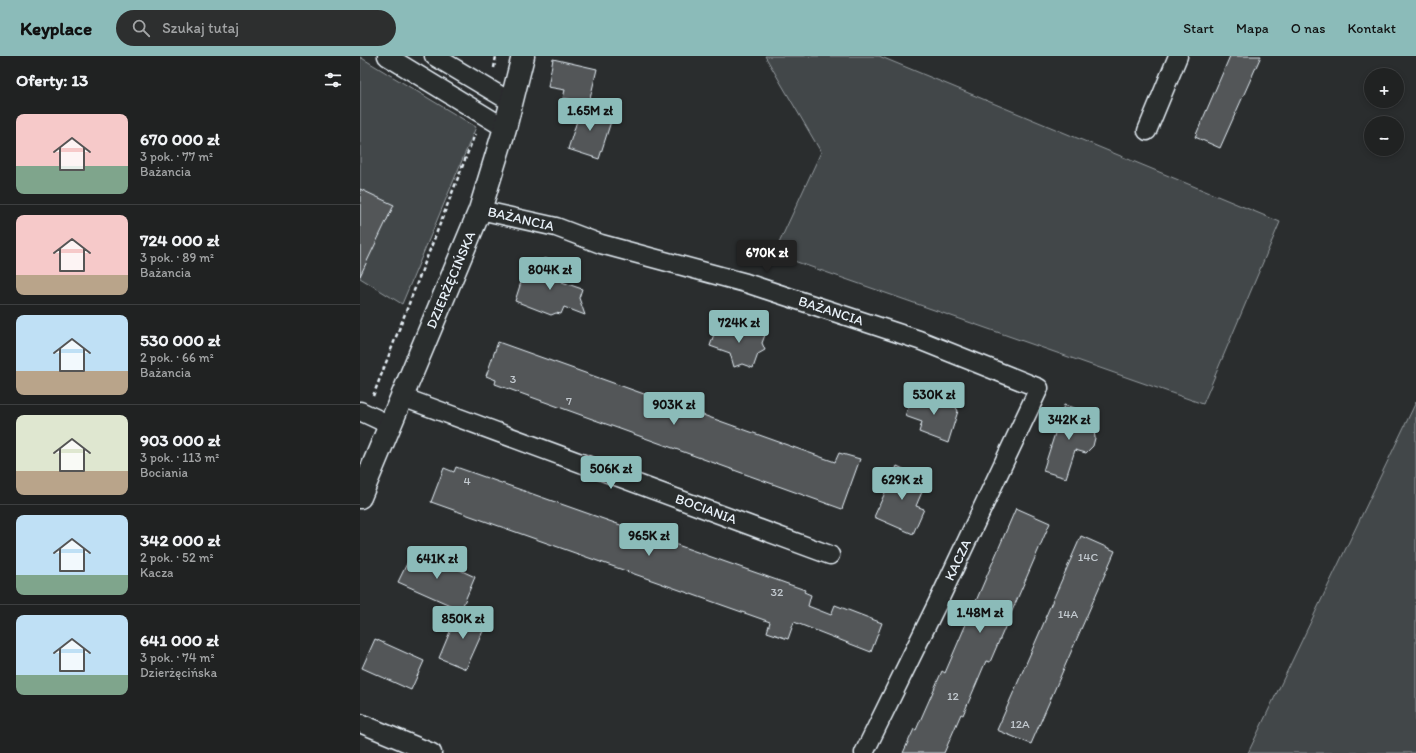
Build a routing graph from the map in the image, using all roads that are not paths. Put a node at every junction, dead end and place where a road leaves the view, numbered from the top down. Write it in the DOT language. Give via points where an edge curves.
graph roads {
  1 [pos="387,56"];
  2 [pos="434,56"];
  3 [pos="523,56"];
  4 [pos="1178,56"];
  5 [pos="511,102"];
  6 [pos="504,128"];
  7 [pos="1147,131"];
  8 [pos="480,210"];
  9 [pos="1039,388"];
  10 [pos="402,397"];
  11 [pos="363,413"];
  12 [pos="390,425"];
  13 [pos="360,497"];
  14 [pos="830,555"];
  15 [pos="360,723"];
  16 [pos="432,753"];
  17 [pos="864,753"];
  1 -- 6 [label="street"];
  2 -- 5 [label="street"];
  3 -- 5 [label="street, DZIERŻĘCIŃSKA"];
  4 -- 7 [label="street"];
  5 -- 6 [label="street, DZIERŻĘCIŃSKA"];
  6 -- 8 [label="street, DZIERŻĘCIŃSKA"];
  8 -- 9 [label="street, BAŻANCIA" via="556,227 601,244 746,283 919,340"];
  8 -- 10 [label="street, DZIERŻĘCIŃSKA"];
  9 -- 17 [label="street, KACZA"];
  10 -- 12 [label="street, DZIERŻĘCIŃSKA"];
  10 -- 14 [label="street, BOCIANIA"];
  11 -- 12 [label="street"];
  12 -- 13 [label="street, DZIERŻĘCIŃSKA"];
  15 -- 16 [label="street"];
}
